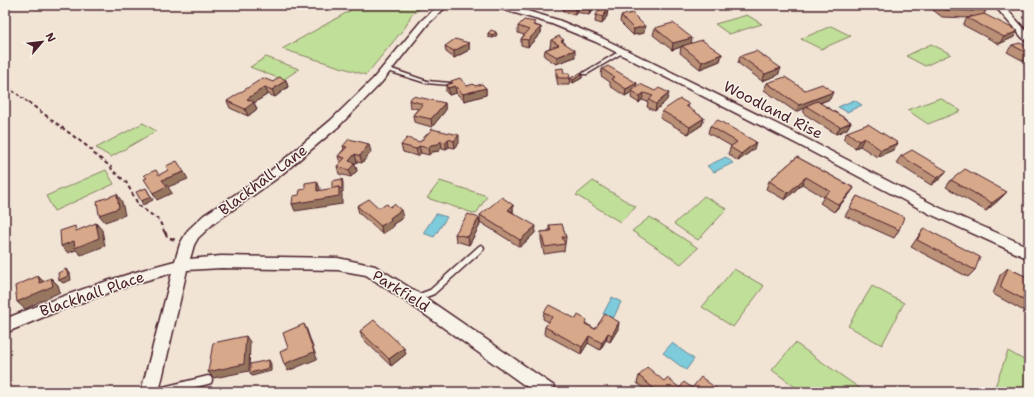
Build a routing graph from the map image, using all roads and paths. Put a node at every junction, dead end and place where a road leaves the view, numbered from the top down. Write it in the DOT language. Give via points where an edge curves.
graph roads {
  1 [pos="444,5"];
  2 [pos="498,5"];
  3 [pos="998,5"];
  4 [pos="1029,40"];
  5 [pos="622,52"];
  6 [pos="387,69"];
  7 [pos="585,73"];
  8 [pos="450,84"];
  9 [pos="5,85"];
  10 [pos="187,244"];
  11 [pos="481,248"];
  12 [pos="1029,253"];
  13 [pos="180,265"];
  14 [pos="415,299"];
  15 [pos="5,326"];
  16 [pos="208,380"];
  17 [pos="150,392"];
  18 [pos="159,392"];
  19 [pos="548,392"];
  1 -- 6 [label="street, Blackhall Lane" via="425,22"];
  2 -- 5 [label="street, Woodland Rise" via="554,22"];
  3 -- 4 [label="street" via="1017,30"];
  5 -- 7 [label="lane"];
  5 -- 12 [label="street, Woodland Rise" via="935,211"];
  6 -- 8 [label="lane" via="426,82"];
  6 -- 10 [label="street, Blackhall Lane" via="334,124 272,176 209,220 193,234"];
  9 -- 10 [label="path" via="92,150 126,182 139,206 159,220 168,237"];
  10 -- 13 [label="street, Blackhall Lane"];
  11 -- 14 [label="lane" via="432,292"];
  13 -- 14 [label="street, Parkfield" via="221,262 338,264 370,270"];
  13 -- 15 [label="street, Blackhall Place" via="129,279"];
  13 -- 17 [label="street, Blackhall Lane"];
  14 -- 19 [label="street, Parkfield"];
  16 -- 18 [label="lane"];
}
